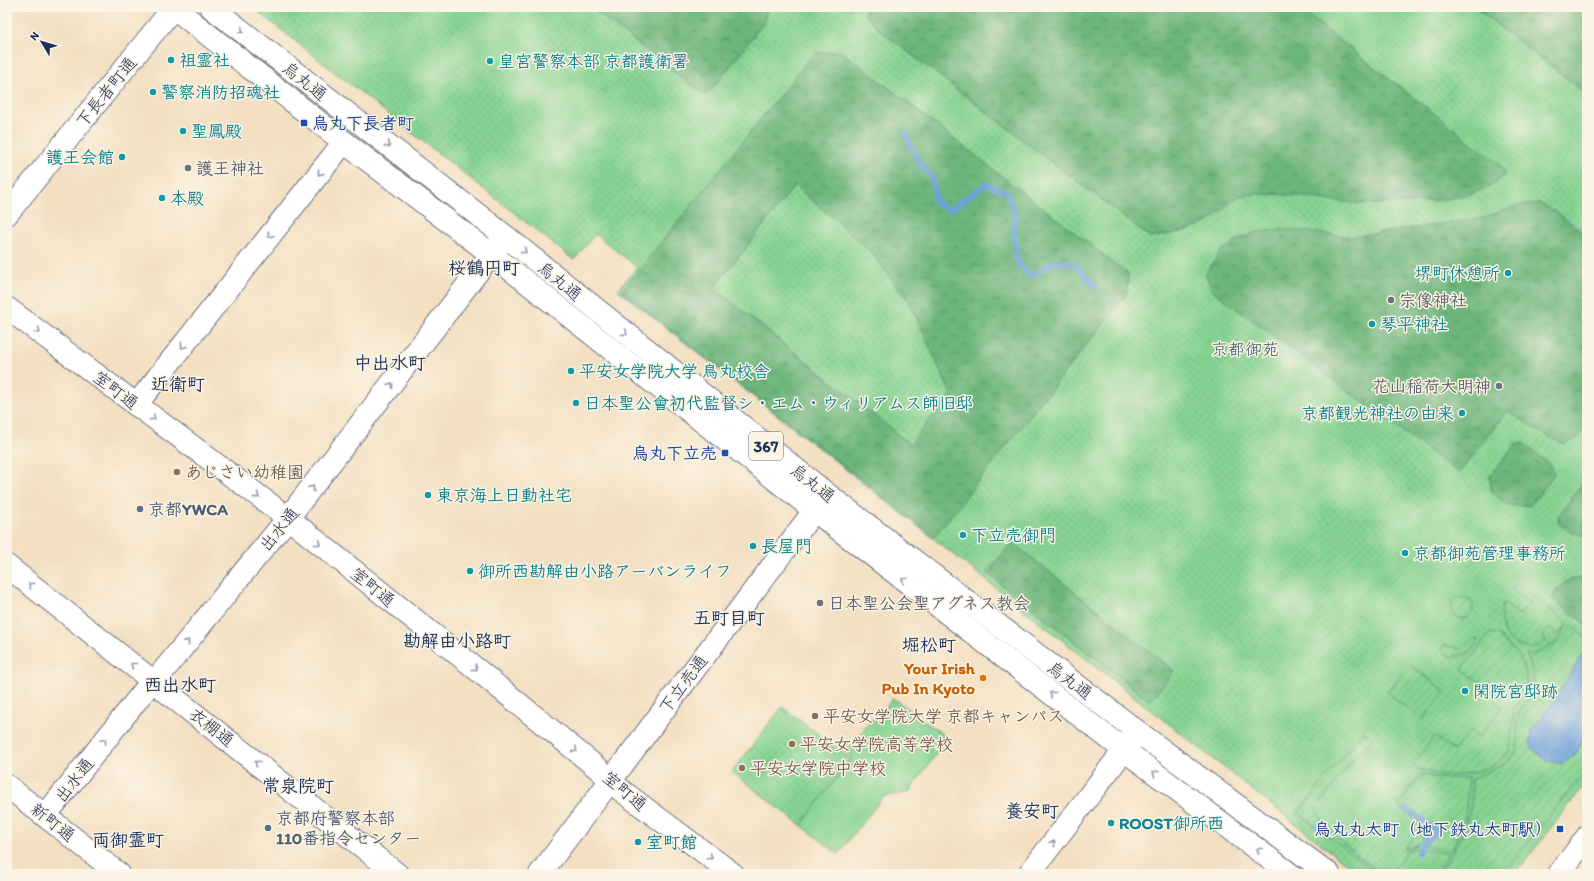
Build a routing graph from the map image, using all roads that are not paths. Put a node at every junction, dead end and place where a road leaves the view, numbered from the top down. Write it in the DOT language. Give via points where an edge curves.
graph roads {
  1 [pos="173,7"];
  2 [pos="211,7"];
  3 [pos="344,142"];
  4 [pos="7,214"];
  5 [pos="505,236"];
  6 [pos="491,254"];
  7 [pos="7,308"];
  8 [pos="136,406"];
  9 [pos="821,503"];
  10 [pos="288,518"];
  11 [pos="7,566"];
  12 [pos="155,681"];
  13 [pos="1138,732"];
  14 [pos="1124,750"];
  15 [pos="610,780"];
  16 [pos="7,786"];
  17 [pos="45,816"];
  18 [pos="1587,838"];
  19 [pos="119,874"];
  20 [pos="397,874"];
  21 [pos="540,874"];
  22 [pos="733,874"];
  23 [pos="1029,874"];
  24 [pos="1290,874"];
  25 [pos="1329,874"];
  26 [pos="1560,874"];
  1 -- 3 [label="main road, 烏丸通 / 367"];
  1 -- 4 [label="main road, 下長者町通"];
  2 -- 5 [label="main road, 烏丸通 / 367, one-way"];
  3 -- 6 [label="main road, 烏丸通 / 367"];
  3 -- 8 [label="main road, one-way"];
  5 -- 6 [label="main road, 出水通"];
  5 -- 9 [label="main road, 烏丸通 / 367, one-way"];
  6 -- 9 [label="main road, 烏丸通 / 367"];
  10 -- 6 [label="main road, 出水通, one-way"];
  7 -- 8 [label="main road, 室町通, one-way"];
  8 -- 10 [label="main road, 室町通, one-way"];
  9 -- 13 [label="main road, 烏丸通 / 367"];
  14 -- 9 [label="main road, 烏丸通 / 367, one-way"];
  9 -- 15 [label="main road, 下立売通"];
  12 -- 10 [label="main road, 出水通, one-way"];
  10 -- 15 [label="main road, 室町通, one-way"];
  12 -- 11 [label="main road, 衣棚通, one-way"];
  17 -- 12 [label="main road, 出水通, one-way" via="148,686"];
  20 -- 12 [label="main road, 衣棚通, one-way"];
  13 -- 14 [label="main road"];
  13 -- 25 [label="main road, 烏丸通 / 367"];
  23 -- 14 [label="main road, one-way"];
  24 -- 14 [label="main road, 烏丸通 / 367, one-way"];
  15 -- 21 [label="main road, 下立売通"];
  15 -- 22 [label="main road, 室町通, one-way"];
  16 -- 17 [label="main road, 新町通"];
  17 -- 19 [label="main road, 新町通"];
  18 -- 26 [label="main road"];
}
